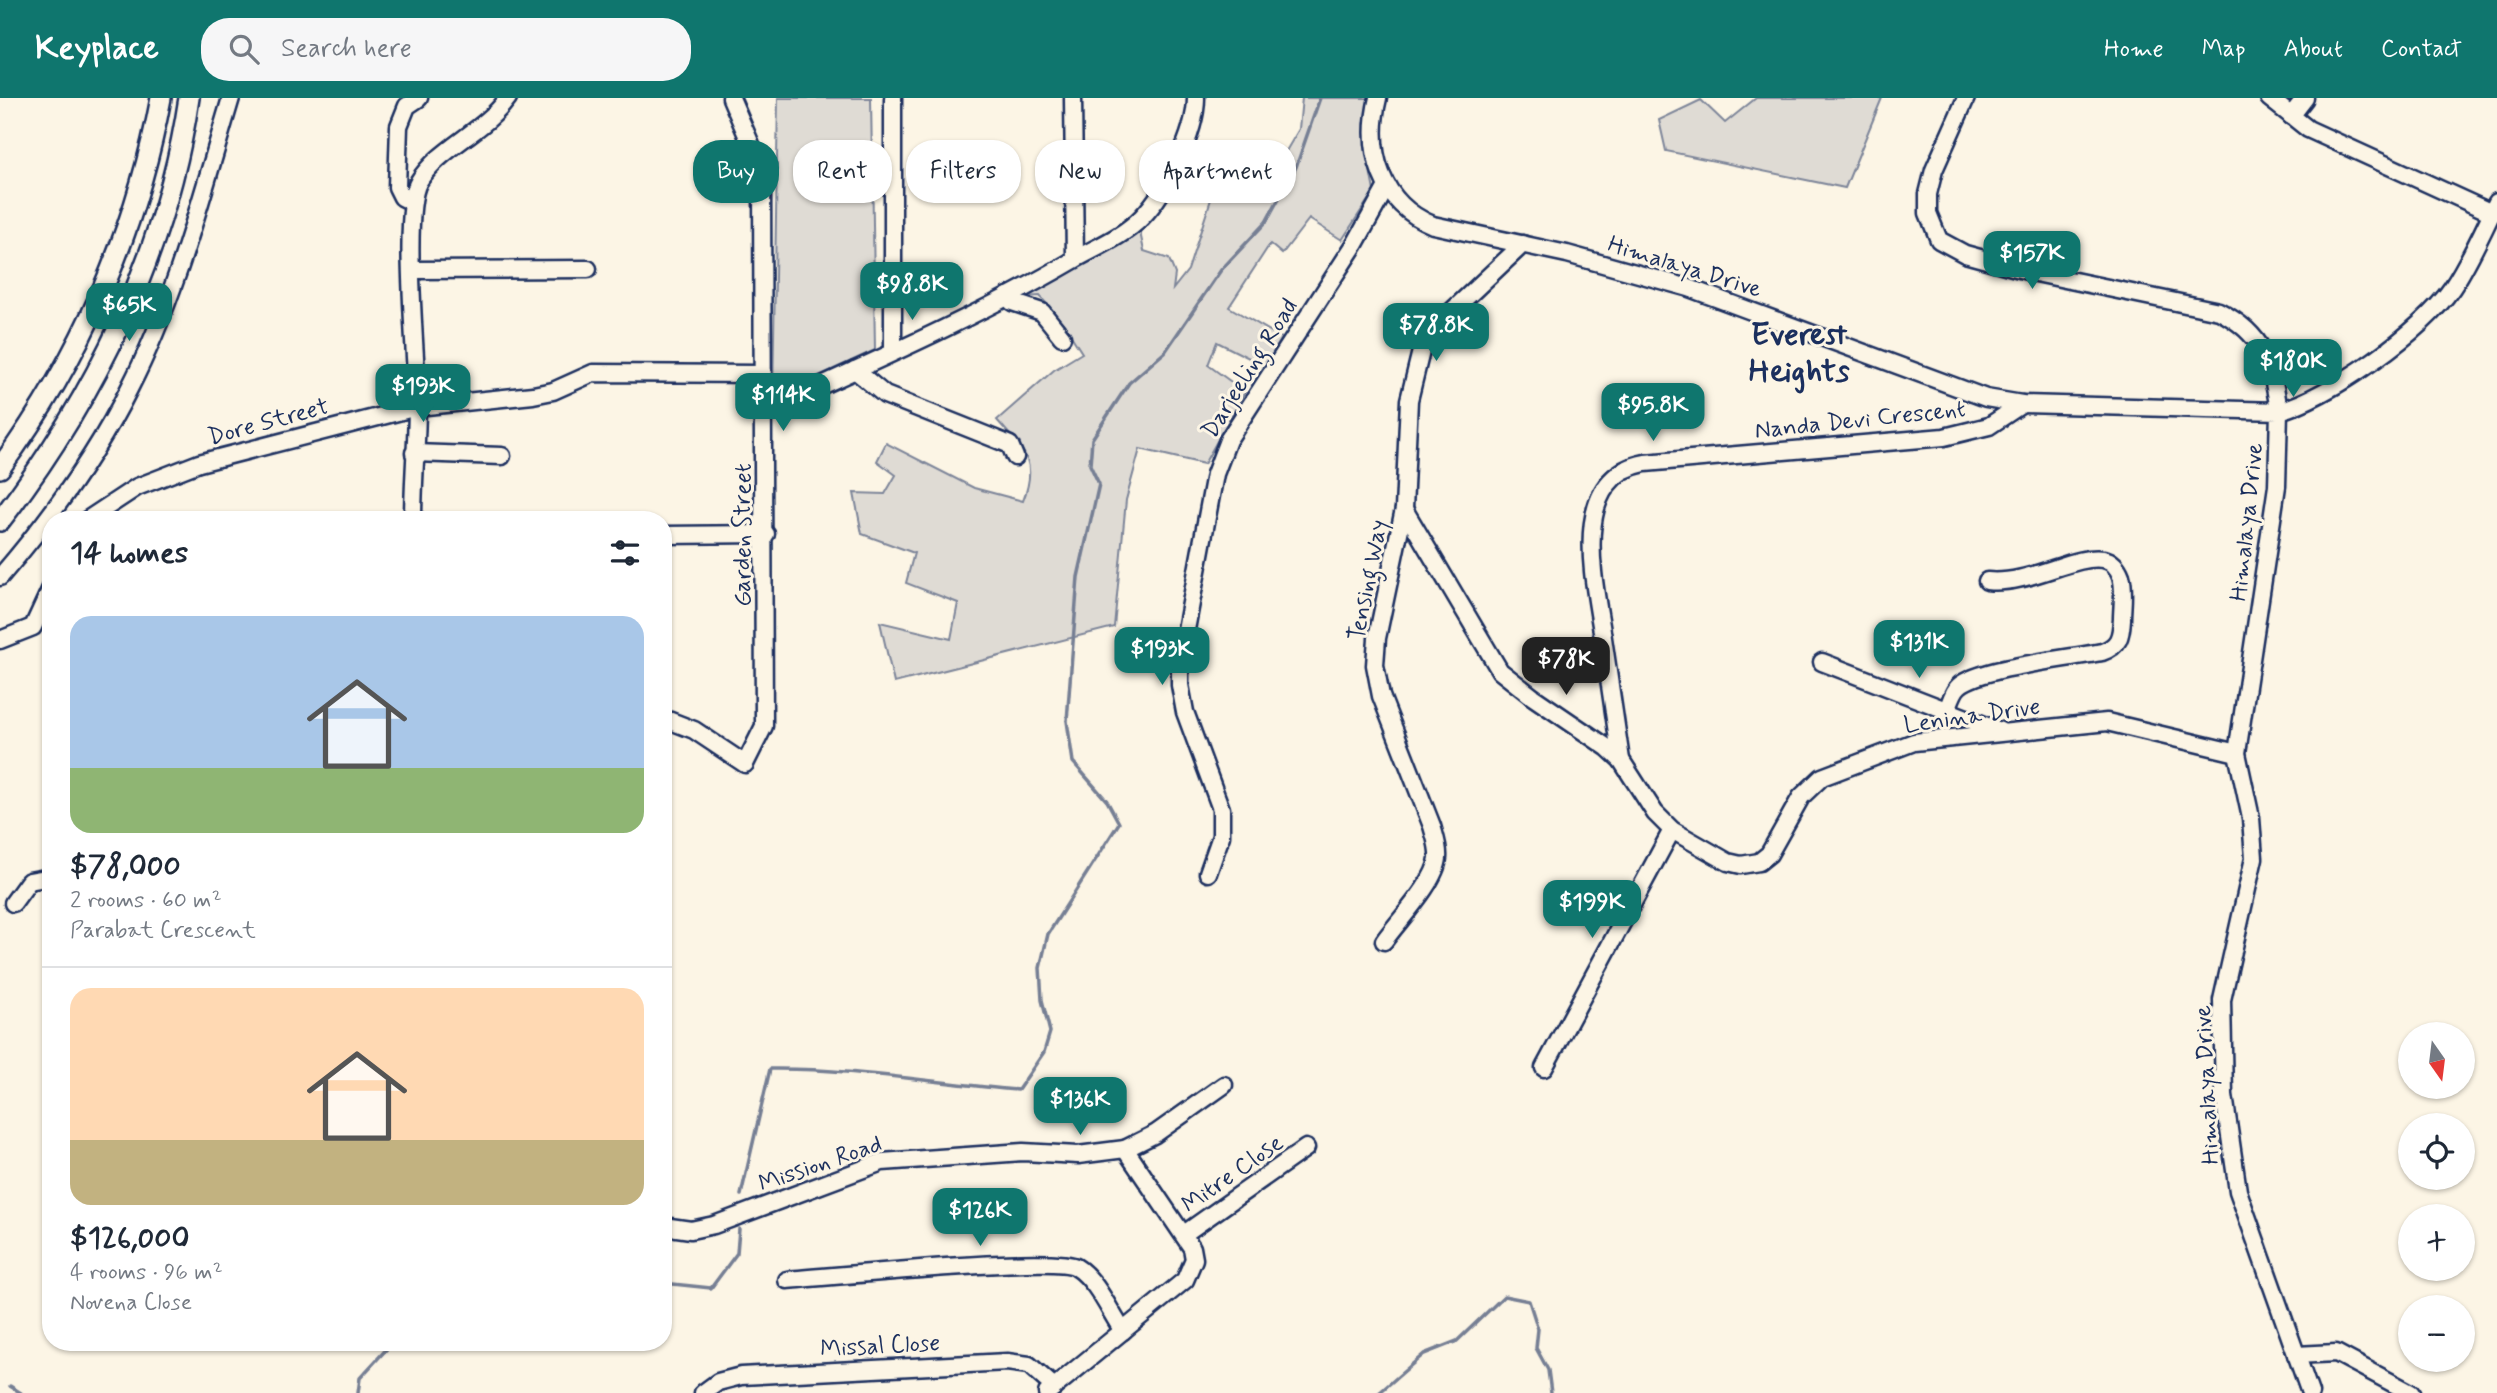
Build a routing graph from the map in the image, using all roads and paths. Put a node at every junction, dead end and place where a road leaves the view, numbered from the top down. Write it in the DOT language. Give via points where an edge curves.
graph roads {
  1 [pos="161,98"];
  2 [pos="189,98"];
  3 [pos="231,98"];
  4 [pos="419,98"];
  5 [pos="508,98"];
  6 [pos="730,98"];
  7 [pos="893,98"];
  8 [pos="1073,98"];
  9 [pos="1196,98"];
  10 [pos="1378,98"];
  11 [pos="1966,98"];
  12 [pos="2269,98"];
  13 [pos="2305,98"];
  14 [pos="2291,116"];
  15 [pos="398,171"];
  16 [pos="422,176"];
  17 [pos="1386,188"];
  18 [pos="412,202"];
  19 [pos="2494,207"];
  20 [pos="1523,244"];
  21 [pos="1076,259"];
  22 [pos="588,270"];
  23 [pos="412,271"];
  24 [pos="1009,296"];
  25 [pos="1062,337"];
  26 [pos="893,351"];
  27 [pos="855,370"];
  28 [pos="762,374"];
  29 [pos="2022,404"];
  30 [pos="417,407"];
  31 [pos="2279,411"];
  32 [pos="764,412"];
  33 [pos="414,453"];
  34 [pos="502,456"];
  35 [pos="1015,457"];
  36 [pos="0,468"];
  37 [pos="1404,509"];
  38 [pos="53,511"];
  39 [pos="100,511"];
  40 [pos="413,511"];
  41 [pos="0,521"];
  42 [pos="42,526"];
  43 [pos="766,534"];
  44 [pos="672,535"];
  45 [pos="0,576"];
  46 [pos="1987,581"];
  47 [pos="42,608"];
  48 [pos="0,640"];
  49 [pos="1822,662"];
  50 [pos="1947,710"];
  51 [pos="672,721"];
  52 [pos="2003,732"];
  53 [pos="2237,753"];
  54 [pos="1621,760"];
  55 [pos="1672,830"];
  56 [pos="1209,873"];
  57 [pos="42,879"];
  58 [pos="13,903"];
  59 [pos="1384,941"];
  60 [pos="1544,1068"];
  61 [pos="1224,1085"];
  62 [pos="1125,1149"];
  63 [pos="1306,1149"];
  64 [pos="672,1227"];
  65 [pos="1184,1234"];
  66 [pos="788,1280"];
  67 [pos="1124,1331"];
  68 [pos="2296,1355"];
  69 [pos="1050,1390"];
  70 [pos="703,1393"];
  71 [pos="2310,1393"];
  72 [pos="2411,1393"];
  1 -- 36 [label="main road" via="139,190 109,277 53,387"];
  2 -- 41 [label="main road" via="170,187 134,295 85,397"];
  3 -- 38 [label="street" via="167,300 130,388"];
  4 -- 15 [label="street" via="407,106 400,120"];
  5 -- 16 [label="street" via="494,116"];
  6 -- 28 [label="street, Garden Street" via="762,180"];
  7 -- 26 [label="street"];
  8 -- 21 [label="street"];
  9 -- 21 [label="street" via="1193,126 1154,201 1125,231"];
  10 -- 17 [label="street, Himalaya Drive" via="1373,138"];
  11 -- 31 [label="street" via="1928,194 1931,228 1939,240 1965,254 2031,272 2219,311 2260,342"];
  12 -- 14 [label="street"];
  13 -- 14 [label="street"];
  14 -- 19 [label="street" via="2332,141"];
  15 -- 16 [label="street"];
  15 -- 18 [label="street" via="397,190"];
  16 -- 18 [label="street"];
  17 -- 20 [label="street, Himalaya Drive" via="1416,218 1433,225"];
  17 -- 56 [label="street, Darjeeling Road" via="1228,440 1215,474 1180,662 1185,712 1223,823"];
  18 -- 23 [label="street"];
  19 -- 31 [label="street" via="2466,266 2437,307 2360,369"];
  20 -- 29 [label="street, Himalaya Drive" via="1689,288 1938,383"];
  20 -- 37 [label="street, Tensing Way" via="1436,326 1422,347 1409,400"];
  21 -- 24 [label="street"];
  22 -- 23 [label="street"];
  23 -- 30 [label="street"];
  24 -- 25 [label="street" via="1011,301 1042,312"];
  24 -- 26 [label="street"];
  26 -- 27 [label="street"];
  27 -- 32 [label="street"];
  27 -- 35 [label="street" via="885,395 1010,445"];
  28 -- 30 [label="street, Dore Street" via="593,373 533,395"];
  28 -- 32 [label="street, Garden Street"];
  29 -- 31 [label="street, Himalaya Drive"];
  29 -- 54 [label="street, Nanda Devi Crescent" via="1989,426 1944,437 1645,463 1626,466 1614,475 1603,491 1590,536"];
  30 -- 33 [label="street"];
  30 -- 39 [label="street, Dore Street" via="199,463 136,487"];
  31 -- 53 [label="street, Himalaya Drive" via="2277,486"];
  32 -- 43 [label="street, Garden Street"];
  33 -- 34 [label="street"];
  33 -- 40 [label="street"];
  37 -- 54 [label="street" via="1500,671"];
  37 -- 59 [label="street, Tensing Way" via="1377,638 1377,681 1432,826 1438,861"];
  42 -- 45 [label="street"];
  43 -- 44 [label="street"];
  43 -- 51 [label="street, Garden Street" via="764,726 745,764 694,730"];
  46 -- 50 [label="street" via="2018,580 2095,559 2111,562 2123,583 2120,638 2102,652 1967,681 1958,686"];
  47 -- 48 [label="street" via="33,627"];
  49 -- 50 [label="street"];
  50 -- 52 [label="street"];
  52 -- 53 [label="street, Lenina Drive" via="2107,722"];
  52 -- 55 [label="street, Lenina Drive" via="1914,742 1822,778 1801,797 1777,845 1759,862 1728,862"];
  53 -- 68 [label="street, Himalaya Drive" via="2254,858 2222,1000 2224,1095 2238,1191"];
  54 -- 55 [label="street"];
  55 -- 60 [label="street"];
  57 -- 58 [label="street" via="29,881"];
  61 -- 62 [label="street"];
  62 -- 64 [label="street, Mission Road" via="882,1162 714,1225 691,1230"];
  62 -- 65 [label="street"];
  63 -- 65 [label="street, Mitre Close"];
  65 -- 67 [label="street" via="1192,1248 1192,1270"];
  66 -- 67 [label="street" via="1069,1264 1087,1277"];
  67 -- 69 [label="street"];
  68 -- 71 [label="street, Himalaya Drive"];
  68 -- 72 [label="street" via="2336,1353"];
  69 -- 70 [label="street, Missal Close" via="1029,1365 1007,1362 741,1376 718,1382"];
}
